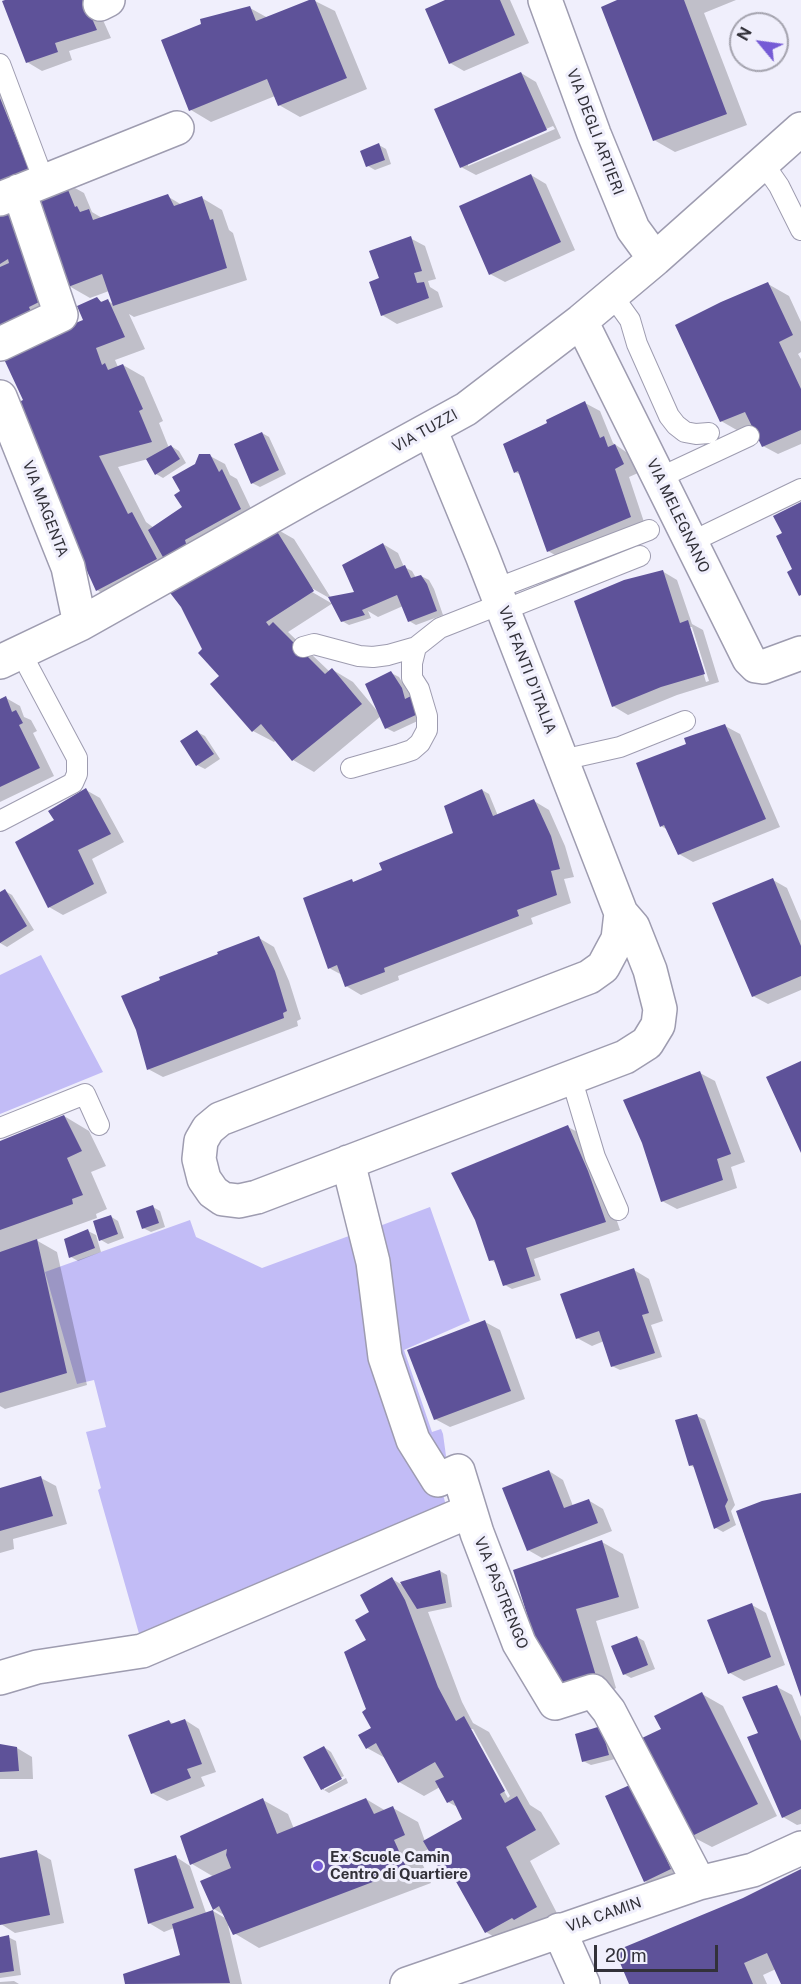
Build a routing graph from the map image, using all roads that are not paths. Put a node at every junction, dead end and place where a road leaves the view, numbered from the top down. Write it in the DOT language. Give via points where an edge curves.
graph roads {
  1 [pos="544,0"];
  2 [pos="0,64"];
  3 [pos="177,128"];
  4 [pos="801,129"];
  5 [pos="763,163"];
  6 [pos="21,190"];
  7 [pos="801,230"];
  8 [pos="655,260"];
  9 [pos="612,295"];
  10 [pos="581,321"];
  11 [pos="0,344"];
  12 [pos="0,397"];
  13 [pos="430,429"];
  14 [pos="709,433"];
  15 [pos="749,436"];
  16 [pos="658,478"];
  17 [pos="801,489"];
  18 [pos="649,530"];
  19 [pos="691,542"];
  20 [pos="640,556"];
  21 [pos="500,601"];
  22 [pos="80,624"];
  23 [pos="303,647"];
  24 [pos="416,647"];
  25 [pos="801,653"];
  26 [pos="11,656"];
  27 [pos="685,721"];
  28 [pos="562,760"];
  29 [pos="351,768"];
  30 [pos="0,821"];
  31 [pos="621,913"];
  32 [pos="603,967"];
  33 [pos="655,988"];
  34 [pos="571,1077"];
  35 [pos="99,1125"];
  36 [pos="0,1128"];
  37 [pos="348,1162"];
  38 [pos="618,1210"];
  39 [pos="470,1511"];
  40 [pos="0,1678"];
  41 [pos="801,1848"];
  42 [pos="699,1883"];
  43 [pos="559,1930"];
  44 [pos="407,1984"];
  45 [pos="583,1984"];
  1 -- 8 [label="street, VIA DEGLI ARTIERI" via="633,229"];
  2 -- 6 [label="lane"];
  3 -- 6 [label="street"];
  4 -- 5 [label="street, VIA TUZZI"];
  5 -- 7 [label="lane"];
  5 -- 8 [label="street, VIA TUZZI"];
  6 -- 11 [label="street" via="61,315"];
  8 -- 9 [label="street, VIA TUZZI"];
  9 -- 10 [label="street, VIA TUZZI"];
  9 -- 14 [label="lane" via="630,320 669,416 686,432"];
  10 -- 13 [label="street, VIA TUZZI" via="466,409"];
  10 -- 16 [label="street, VIA MELEGNANO"];
  12 -- 22 [label="street, VIA MAGENTA" via="68,567"];
  13 -- 21 [label="street, VIA FANTI D'ITALIA"];
  13 -- 22 [label="street, VIA TUZZI"];
  15 -- 16 [label="lane"];
  16 -- 19 [label="street, VIA MELEGNANO"];
  17 -- 19 [label="lane"];
  18 -- 21 [label="lane"];
  19 -- 25 [label="street, VIA MELEGNANO" via="752,663 763,667"];
  20 -- 21 [label="lane"];
  21 -- 24 [label="lane" via="440,628"];
  21 -- 28 [label="street, VIA FANTI D'ITALIA"];
  22 -- 26 [label="street, VIA TUZZI"];
  23 -- 24 [label="lane" via="314,644 374,657"];
  24 -- 29 [label="lane" via="412,678 427,716 427,730 412,750"];
  26 -- 30 [label="lane" via="29,668 77,758 78,774 73,783"];
  27 -- 28 [label="lane" via="620,747"];
  28 -- 31 [label="street, VIA FANTI D'ITALIA"];
  31 -- 32 [label="street" via="618,939"];
  31 -- 33 [label="street, VIA FANTI D'ITALIA" via="633,927"];
  32 -- 33 [label="street" via="620,967"];
  32 -- 37 [label="street, VIA FANTI D'ITALIA" via="590,977 220,1119 204,1135 199,1159 204,1179 213,1192 223,1199 239,1201"];
  33 -- 34 [label="street, VIA FANTI D'ITALIA" via="660,1009 658,1025 647,1043 625,1057"];
  34 -- 37 [label="street, VIA FANTI D'ITALIA"];
  34 -- 38 [label="lane" via="595,1157"];
  35 -- 36 [label="lane" via="86,1094"];
  37 -- 39 [label="street, VIA PASTRENGO" via="374,1262 385,1358 402,1412 413,1440 438,1480 458,1471"];
  39 -- 40 [label="street" via="142,1651 37,1667"];
  39 -- 42 [label="street, VIA PASTRENGO" via="519,1643 555,1703 593,1692 609,1711"];
  41 -- 42 [label="street, VIA CAMIN" via="753,1870"];
  42 -- 43 [label="street, VIA CAMIN"];
  43 -- 44 [label="street, VIA CAMIN"];
  43 -- 45 [label="street"];
}
